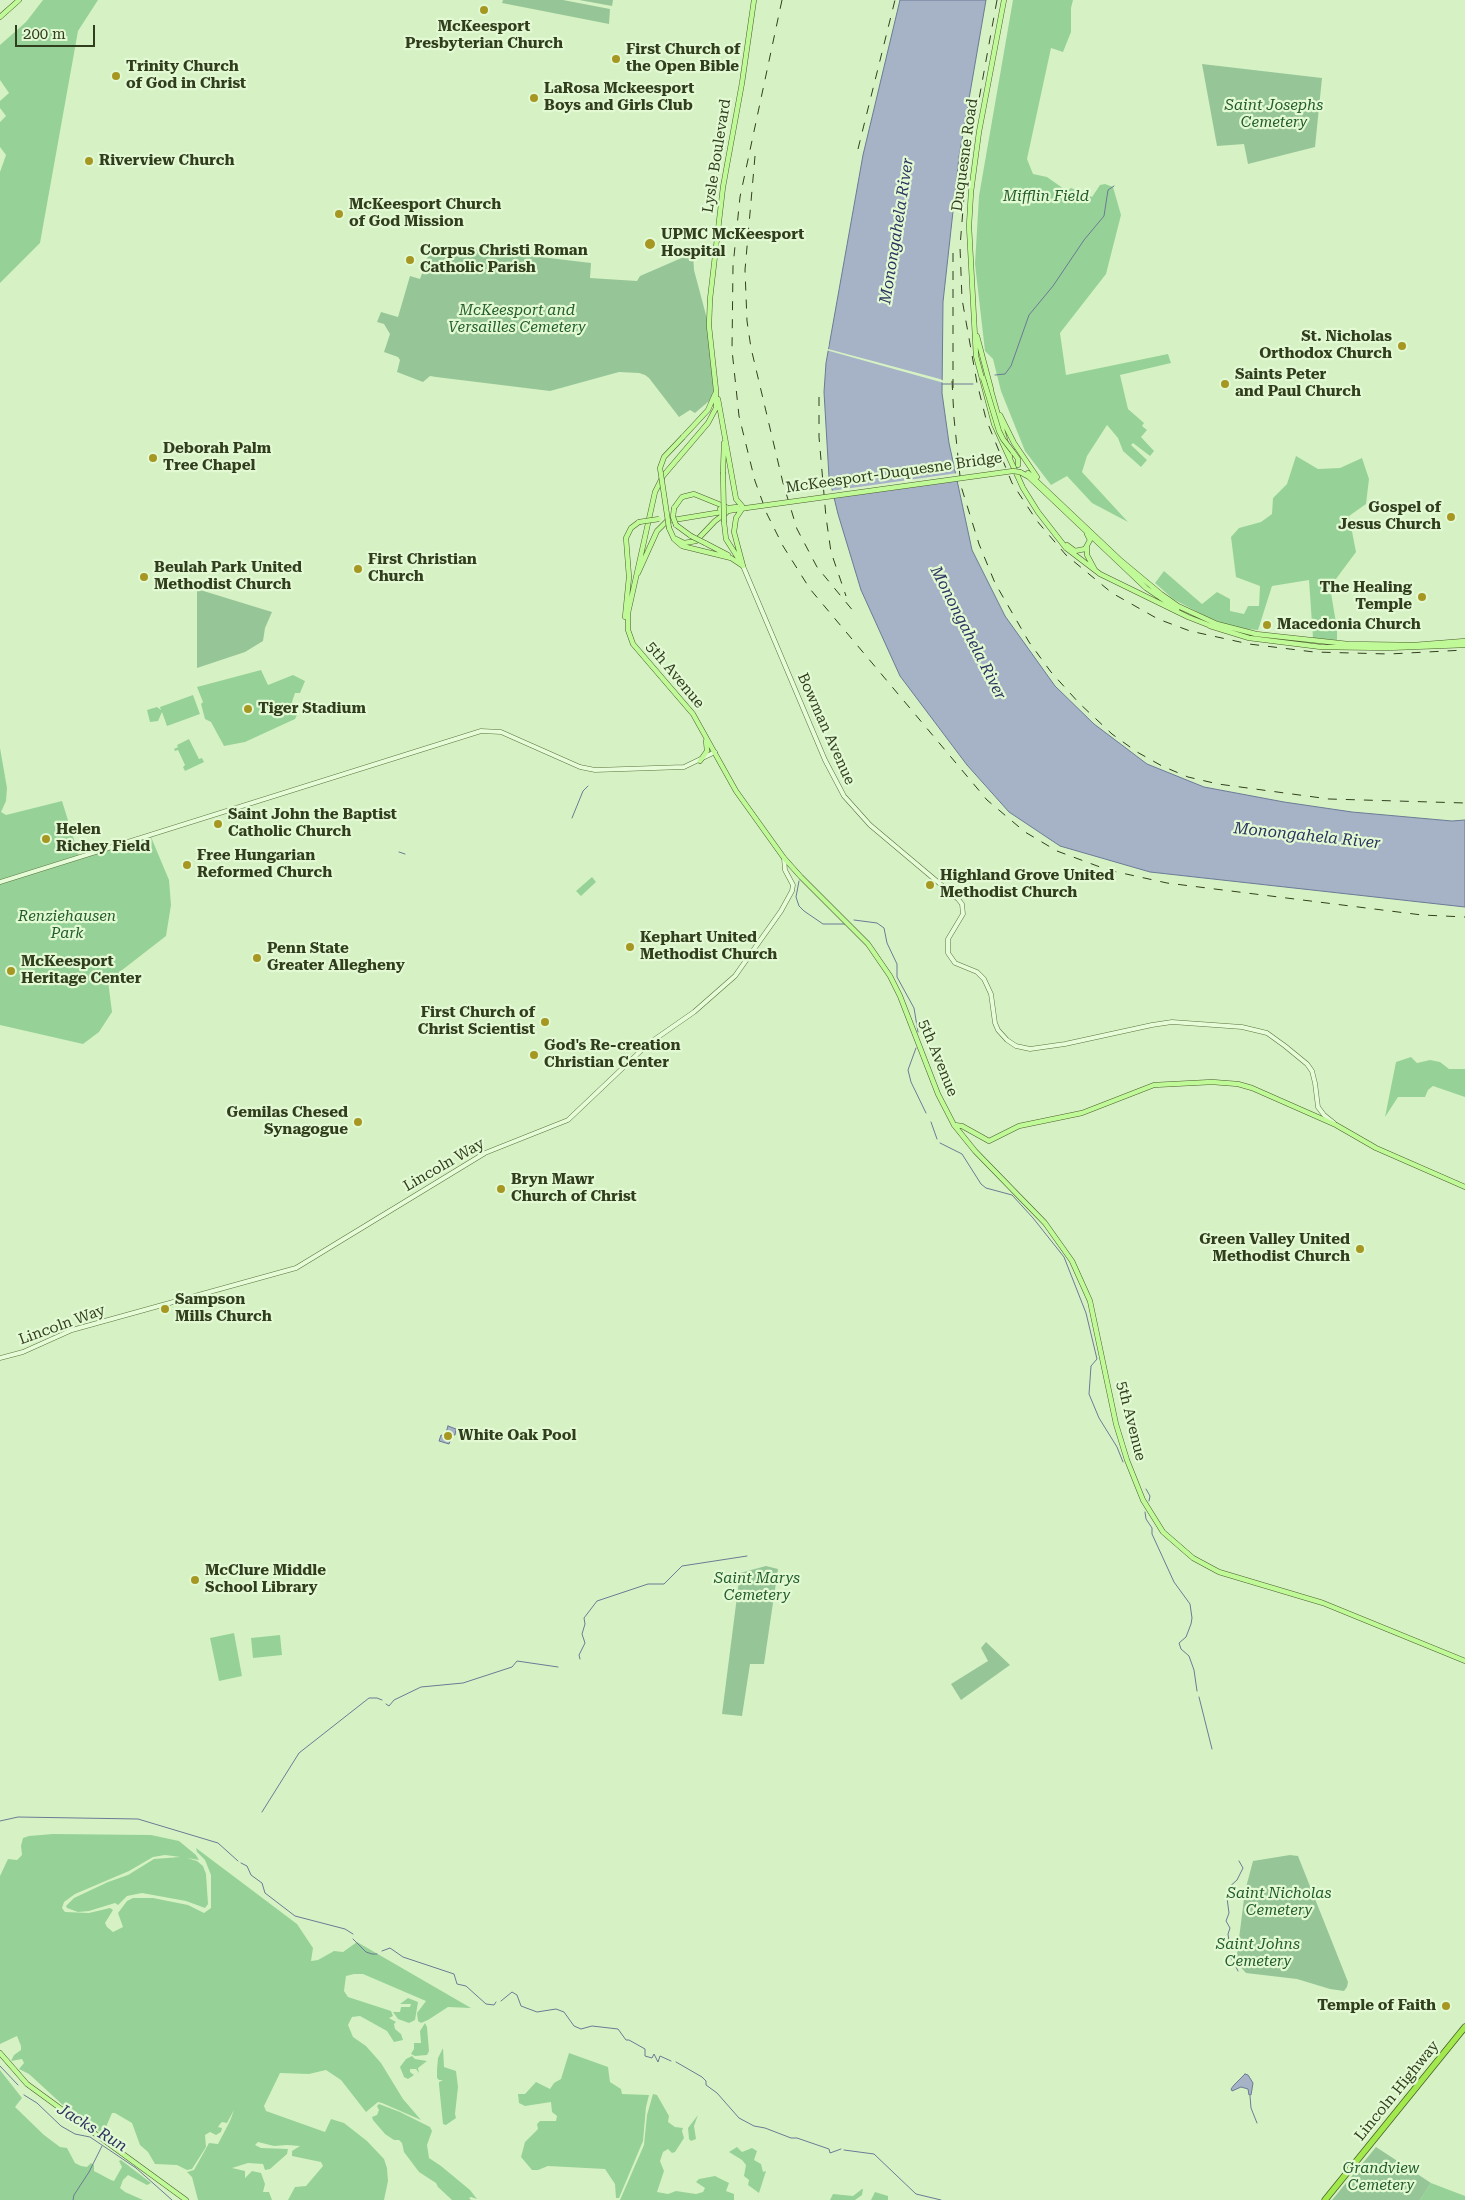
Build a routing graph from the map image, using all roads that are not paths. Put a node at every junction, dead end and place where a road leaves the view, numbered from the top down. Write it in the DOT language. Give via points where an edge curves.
graph roads {
  1 [pos="19,0"];
  2 [pos="754,0"];
  3 [pos="1004,0"];
  4 [pos="0,17"];
  5 [pos="974,315"];
  6 [pos="708,316"];
  7 [pos="982,378"];
  8 [pos="990,387"];
  9 [pos="716,390"];
  10 [pos="720,408"];
  11 [pos="1020,469"];
  12 [pos="1044,486"];
  13 [pos="744,507"];
  14 [pos="731,509"];
  15 [pos="1085,531"];
  16 [pos="672,536"];
  17 [pos="1088,546"];
  18 [pos="731,558"];
  19 [pos="743,566"];
  20 [pos="1100,574"];
  21 [pos="633,588"];
  22 [pos="1212,626"];
  23 [pos="628,630"];
  24 [pos="1465,641"];
  25 [pos="1465,644"];
  26 [pos="705,734"];
  27 [pos="715,752"];
  28 [pos="700,761"];
  29 [pos="784,858"];
  30 [pos="0,882"];
  31 [pos="1318,1107"];
  32 [pos="1310,1114"];
  33 [pos="954,1124"];
  34 [pos="1336,1125"];
  35 [pos="1465,1187"];
  36 [pos="0,1358"];
  37 [pos="1465,1661"];
  38 [pos="1465,2027"];
  39 [pos="0,2053"];
  40 [pos="1327,2198"];
  41 [pos="186,2200"];
  1 -- 4 [label="main road"];
  2 -- 6 [label="main road, Lysle Boulevard" via="723,187"];
  3 -- 5 [label="main road, Duquesne Road" via="970,192 969,250"];
  5 -- 7 [label="main road" via="975,343"];
  5 -- 8 [label="main road"];
  6 -- 9 [label="main road, 5th Avenue"];
  7 -- 11 [label="main road, bridge" via="999,431 1018,459"];
  7 -- 20 [label="main road, bridge" via="994,424 1038,512 1066,548"];
  8 -- 12 [label="main road" via="1014,443"];
  8 -- 17 [label="main road" via="1011,459 1033,500 1054,531 1071,548 1080,551"];
  9 -- 10 [label="main road"];
  9 -- 16 [label="main road, bridge" via="708,410 661,462"];
  9 -- 21 [label="main road, 5th Avenue" via="713,415 658,483"];
  10 -- 13 [label="main road" via="736,499"];
  10 -- 19 [label="main road, bridge" via="724,449 724,522 730,548"];
  11 -- 12 [label="main road, McKeesport-Duquesne Bridge"];
  11 -- 13 [label="main road, McKeesport-Duquesne Bridge, bridge"];
  11 -- 13 [label="main road, McKeesport-Duquesne Bridge, bridge"];
  11 -- 15 [label="main road"];
  12 -- 24 [label="main road" via="1119,559 1161,594 1178,606 1217,624 1247,633 1348,644"];
  13 -- 14 [label="main road"];
  13 -- 19 [label="main road" via="736,518 734,532"];
  14 -- 16 [label="main road" via="696,541 684,543"];
  14 -- 18 [label="main road, bridge" via="694,494 682,497 674,508 673,517 682,531"];
  14 -- 21 [label="main road" via="664,523 657,531"];
  14 -- 23 [label="main road, bridge" via="639,522 631,528 626,538 629,577 625,612"];
  15 -- 17 [label="main road" via="1090,540"];
  15 -- 22 [label="main road" via="1146,588 1180,611"];
  16 -- 18 [label="main road" via="677,543 688,548"];
  17 -- 20 [label="main road" via="1087,555"];
  18 -- 19 [label="main road"];
  19 -- 31 [label="main road, Bowman Avenue" via="815,738 844,796 870,825 962,904 963,914 947,943 948,953 960,966 977,972 988,986 998,1030 1011,1044 1023,1048 1046,1048 1172,1022 1242,1027 1267,1034 1307,1064 1315,1083"];
  20 -- 22 [label="main road"];
  21 -- 23 [label="main road, 5th Avenue"];
  22 -- 25 [label="main road" via="1277,642 1329,647"];
  23 -- 26 [label="main road, 5th Avenue" via="641,655 693,714"];
  26 -- 27 [label="main road, 5th Avenue"];
  26 -- 28 [label="main road" via="707,751"];
  27 -- 28 [label="main road"];
  27 -- 29 [label="main road, 5th Avenue" via="736,791"];
  28 -- 30 [label="main road" via="676,768 588,769 495,730 467,735"];
  29 -- 33 [label="main road, 5th Avenue" via="858,931 880,960 900,996 938,1094"];
  29 -- 36 [label="main road, Lincoln Way" via="792,891 735,976 694,1012 648,1044 568,1120 485,1153 296,1268 72,1330"];
  31 -- 32 [label="main road"];
  31 -- 34 [label="main road"];
  32 -- 33 [label="main road" via="1252,1088 1212,1082 1154,1085 1082,1113 1019,1126 989,1141"];
  32 -- 34 [label="main road"];
  33 -- 37 [label="main road, 5th Avenue" via="975,1151 1045,1223 1076,1267 1090,1301 1116,1424 1127,1460 1150,1512 1171,1540 1193,1558 1219,1572 1323,1602"];
  34 -- 35 [label="main road" via="1376,1148"];
  38 -- 40 [label="highway, Lincoln Highway"];
  39 -- 41 [label="main road" via="27,2084"];
}
